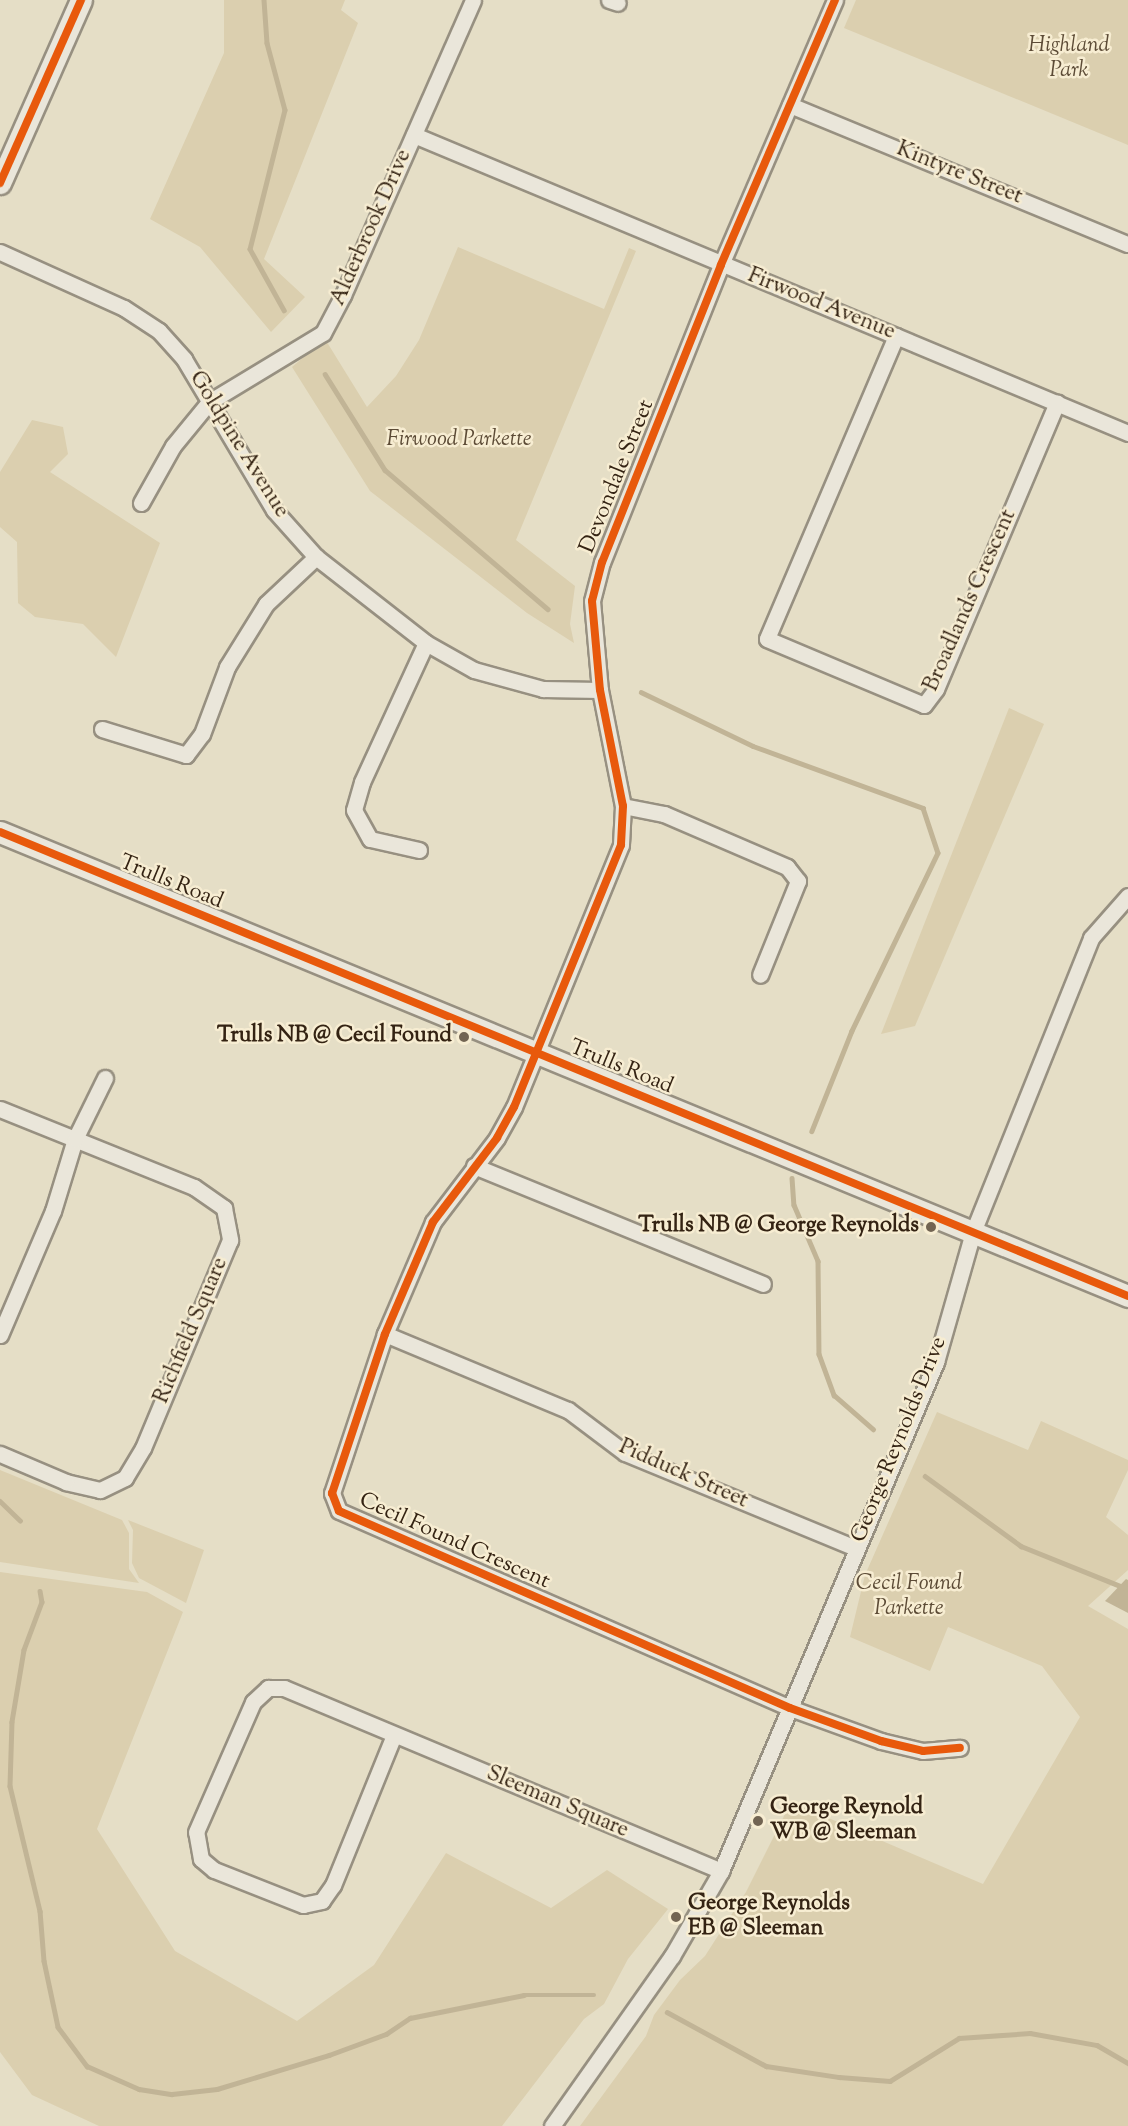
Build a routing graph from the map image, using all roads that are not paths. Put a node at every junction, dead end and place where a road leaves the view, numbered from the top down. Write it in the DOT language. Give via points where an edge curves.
graph roads {
  1 [pos="81,0"];
  2 [pos="473,0"];
  3 [pos="835,0"];
  4 [pos="790,105"];
  5 [pos="414,135"];
  6 [pos="0,183"];
  7 [pos="1128,244"];
  8 [pos="0,252"];
  9 [pos="722,265"];
  10 [pos="896,336"];
  11 [pos="209,402"];
  12 [pos="1057,402"];
  13 [pos="1128,433"];
  14 [pos="141,503"];
  15 [pos="316,556"];
  16 [pos="426,643"];
  17 [pos="600,690"];
  18 [pos="102,729"];
  19 [pos="623,806"];
  20 [pos="0,832"];
  21 [pos="419,850"];
  22 [pos="1128,896"];
  23 [pos="760,975"];
  24 [pos="536,1052"];
  25 [pos="105,1078"];
  26 [pos="0,1109"];
  27 [pos="75,1139"];
  28 [pos="474,1166"];
  29 [pos="973,1233"];
  30 [pos="763,1284"];
  31 [pos="1128,1296"];
  32 [pos="385,1334"];
  33 [pos="0,1335"];
  34 [pos="0,1454"];
  35 [pos="856,1548"];
  36 [pos="790,1708"];
  37 [pos="394,1735"];
  38 [pos="960,1748"];
  39 [pos="721,1871"];
  40 [pos="552,2126"];
  1 -- 6 [label="street"];
  2 -- 5 [label="street, Alderbrook Drive"];
  3 -- 4 [label="street, Devondale Street"];
  4 -- 7 [label="street, Kintyre Street"];
  4 -- 9 [label="street, Devondale Street"];
  5 -- 9 [label="street, Firwood Avenue"];
  5 -- 11 [label="street, Alderbrook Drive" via="323,333"];
  8 -- 11 [label="street, Goldpine Avenue" via="124,309 159,331 184,359"];
  9 -- 10 [label="street, Firwood Avenue"];
  9 -- 17 [label="street, Devondale Street" via="602,562 592,601"];
  10 -- 12 [label="street, Firwood Avenue"];
  10 -- 12 [label="street, Broadlands Crescent" via="767,639 924,705 936,689"];
  11 -- 14 [label="street, Alderbrook Drive" via="173,446"];
  11 -- 15 [label="street, Goldpine Avenue" via="274,510"];
  12 -- 13 [label="street, Firwood Avenue"];
  15 -- 16 [label="street, Goldpine Avenue"];
  15 -- 18 [label="street" via="266,604 226,667 202,734 186,755"];
  16 -- 17 [label="street, Goldpine Avenue" via="474,669 543,689"];
  16 -- 21 [label="street" via="362,782 354,810 370,839"];
  17 -- 19 [label="street, Devondale Street"];
  19 -- 23 [label="street" via="674,818 787,867 798,880"];
  19 -- 24 [label="street, Devondale Street" via="621,845"];
  20 -- 24 [label="street, Trulls Road"];
  22 -- 29 [label="street, George Reynolds Drive" via="1091,938"];
  24 -- 28 [label="street, Cecil Found Crescent" via="497,1138"];
  24 -- 29 [label="street, Trulls Road"];
  25 -- 27 [label="street"];
  26 -- 27 [label="street, Richfield Square"];
  27 -- 33 [label="street" via="53,1211"];
  27 -- 34 [label="street, Richfield Square" via="194,1187 224,1208 230,1240 143,1448 125,1478 100,1490 66,1482"];
  28 -- 30 [label="street"];
  28 -- 32 [label="street, Cecil Found Crescent" via="433,1222"];
  29 -- 31 [label="street, Trulls Road"];
  29 -- 35 [label="street, George Reynolds Drive" via="936,1362"];
  32 -- 35 [label="street, Pidduck Street" via="568,1410 624,1453"];
  32 -- 36 [label="street, Cecil Found Crescent" via="332,1493 339,1511"];
  35 -- 36 [label="street, George Reynolds Drive"];
  36 -- 38 [label="street, Cecil Found Crescent" via="881,1741 923,1751"];
  36 -- 39 [label="street, George Reynolds Drive"];
  37 -- 37 [label="street, Sleeman Square" via="284,1688 268,1688 253,1702 196,1832 201,1859 214,1870 303,1905 322,1901 333,1885"];
  37 -- 39 [label="street, Sleeman Square"];
  39 -- 40 [label="street, George Reynolds Drive" via="672,1956"];
}
